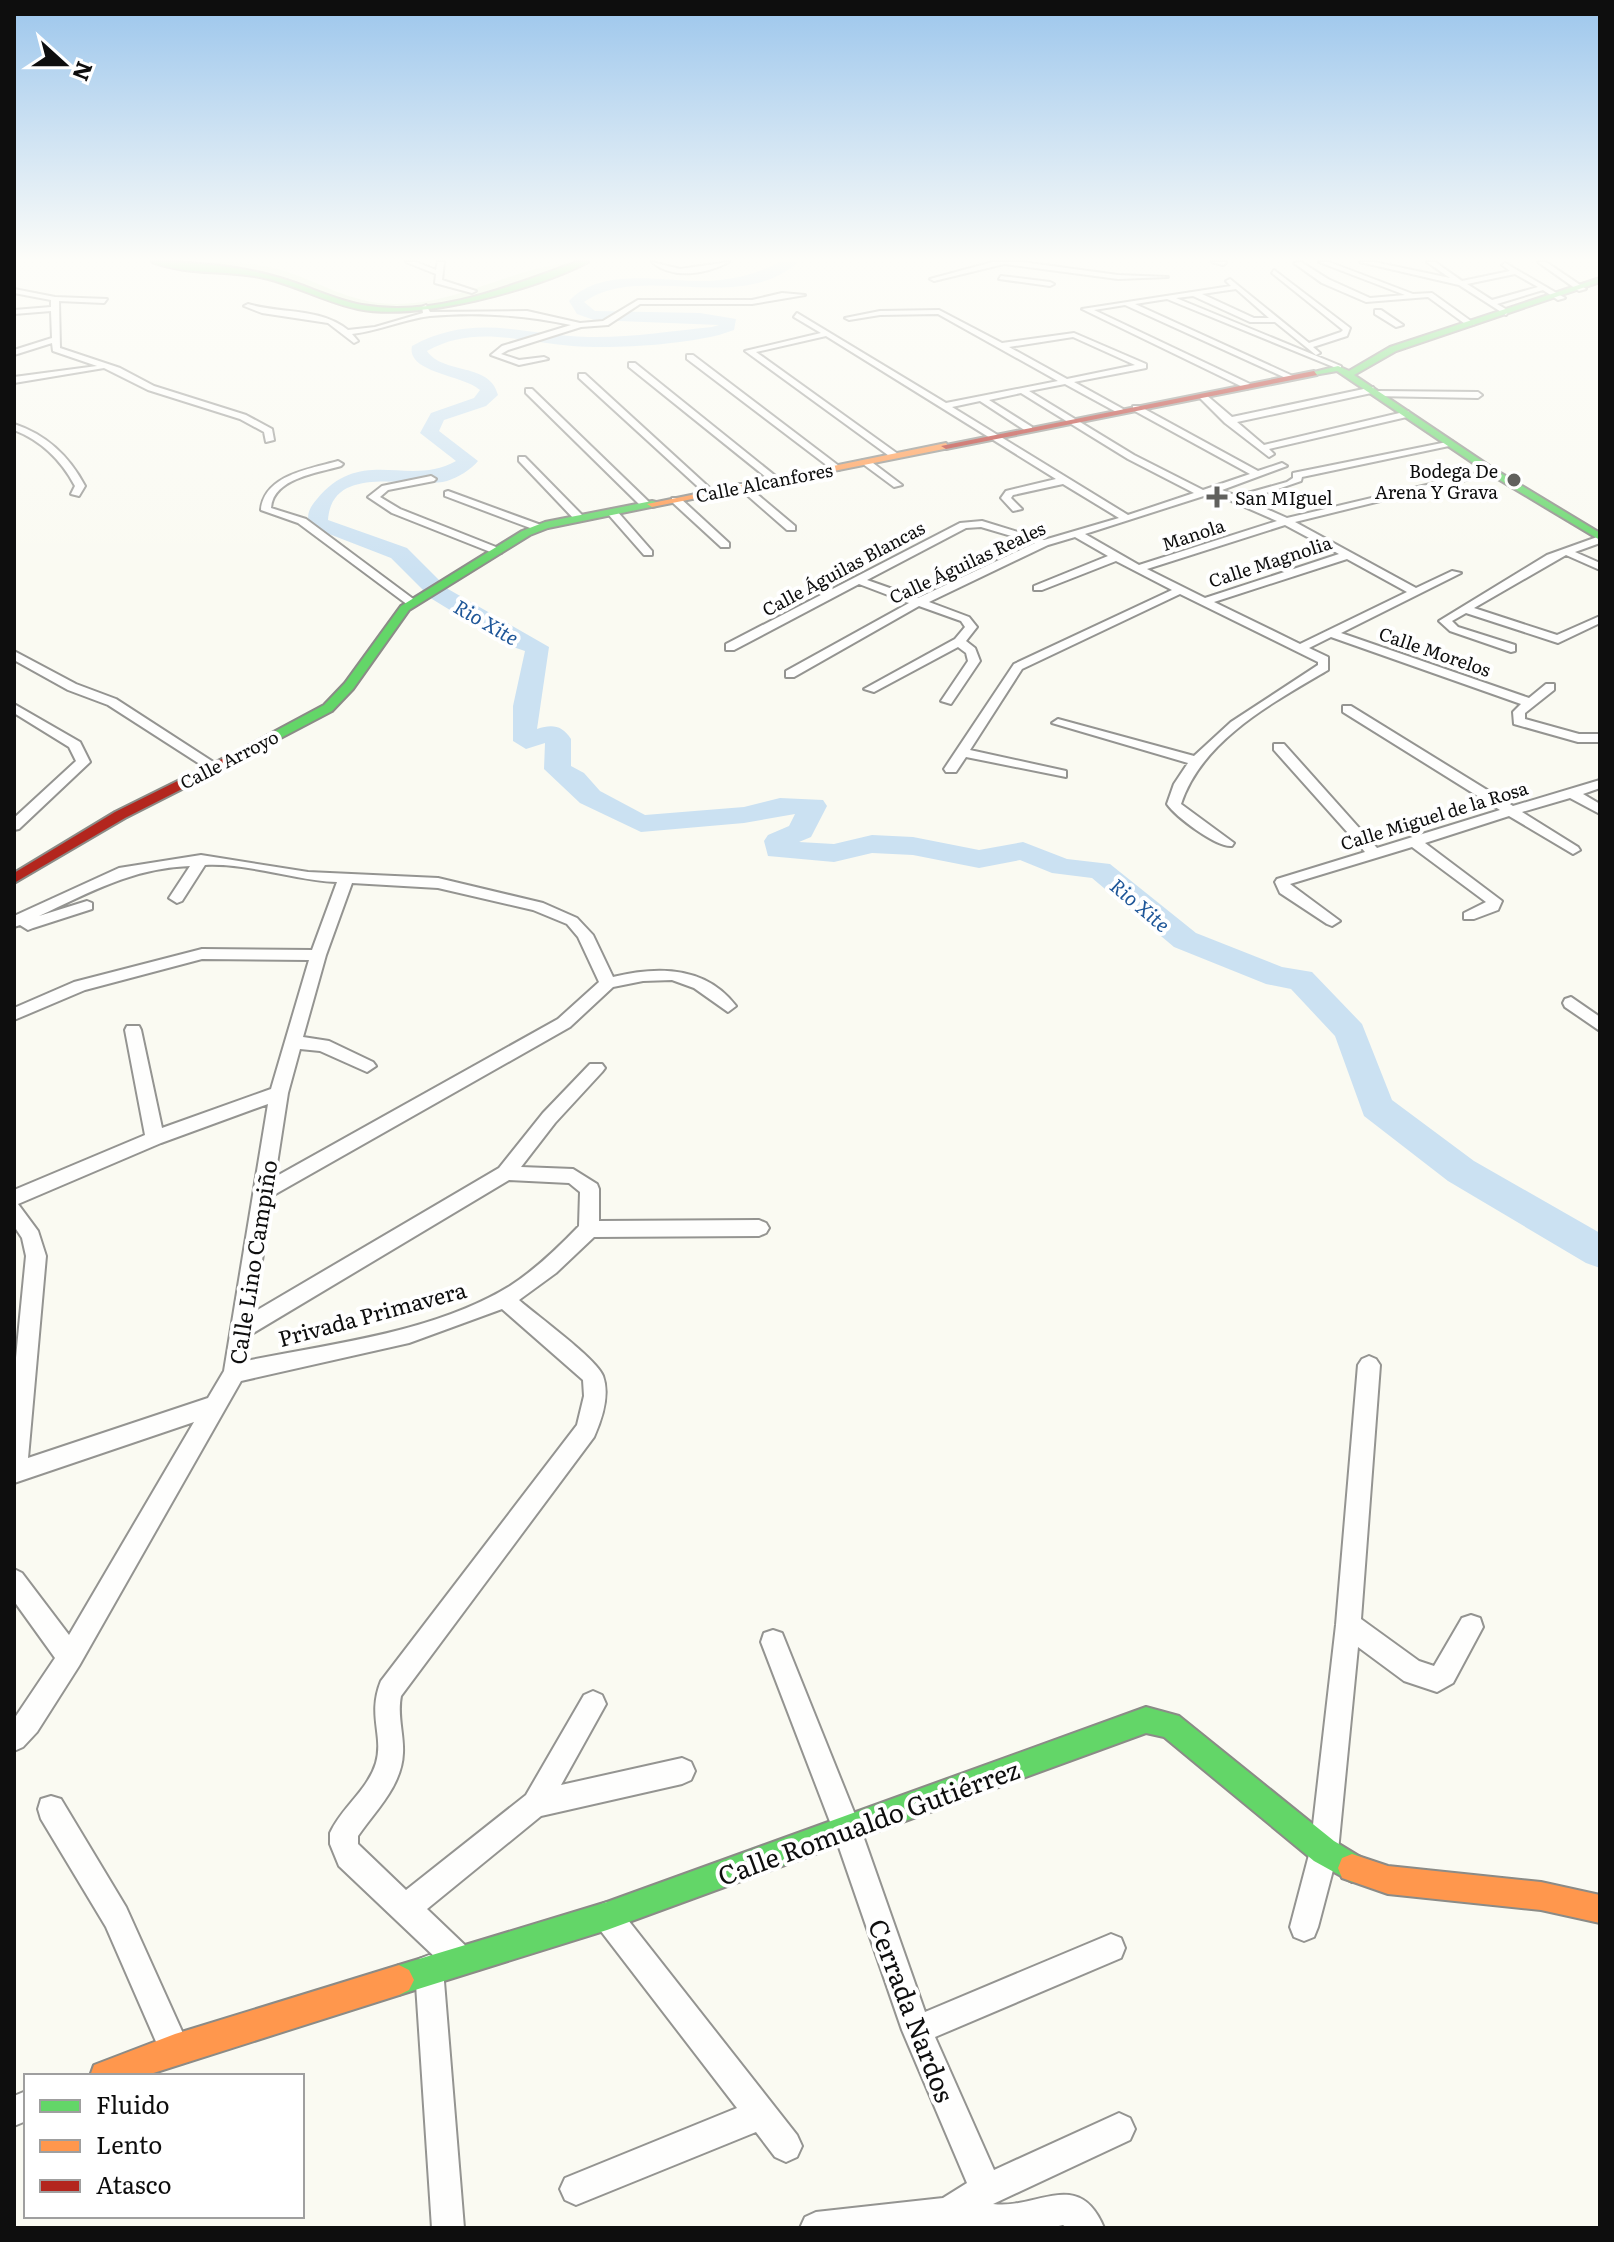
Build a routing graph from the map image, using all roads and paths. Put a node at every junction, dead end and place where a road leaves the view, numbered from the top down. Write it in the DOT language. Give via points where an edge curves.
graph roads {
  1 [pos="107,367"];
  2 [pos="634,367"];
  3 [pos="703,367"];
  4 [pos="769,367"];
  5 [pos="880,367"];
  6 [pos="1039,367"];
  7 [pos="1140,367"];
  8 [pos="1206,367"];
  9 [pos="1268,367"];
  10 [pos="1334,367"];
  11 [pos="1338,367"];
  12 [pos="1354,367"];
  13 [pos="1344,371"];
  14 [pos="582,376"];
  15 [pos="1291,377"];
  16 [pos="14,380"];
  17 [pos="1068,382"];
  18 [pos="1247,386"];
  19 [pos="529,391"];
  20 [pos="1024,392"];
  21 [pos="1376,392"];
  22 [pos="1478,395"];
  23 [pos="1202,396"];
  24 [pos="982,399"];
  25 [pos="944,406"];
  26 [pos="1128,410"];
  27 [pos="1408,414"];
  28 [pos="1072,421"];
  29 [pos="1228,421"];
  30 [pos="14,427"];
  31 [pos="1029,429"];
  32 [pos="990,437"];
  33 [pos="269,440"];
  34 [pos="1449,443"];
  35 [pos="1261,448"];
  36 [pos="895,456"];
  37 [pos="522,459"];
  38 [pos="866,462"];
  39 [pos="338,464"];
  40 [pos="1282,466"];
  41 [pos="836,468"];
  42 [pos="1491,471"];
  43 [pos="1257,474"];
  44 [pos="1296,475"];
  45 [pos="431,479"];
  46 [pos="775,480"];
  47 [pos="1062,481"];
  48 [pos="897,485"];
  49 [pos="742,486"];
  50 [pos="1215,490"];
  51 [pos="710,493"];
  52 [pos="76,494"];
  53 [pos="448,494"];
  54 [pos="1204,494"];
  55 [pos="1238,499"];
  56 [pos="676,500"];
  57 [pos="646,505"];
  58 [pos="1017,509"];
  59 [pos="612,512"];
  60 [pos="579,518"];
  61 [pos="1127,519"];
  62 [pos="1286,521"];
  63 [pos="537,527"];
  64 [pos="791,528"];
  65 [pos="1077,534"];
  66 [pos="1600,538"];
  67 [pos="1044,543"];
  68 [pos="725,545"];
  69 [pos="497,551"];
  70 [pos="1565,551"];
  71 [pos="648,553"];
  72 [pos="1348,555"];
  73 [pos="1115,557"];
  74 [pos="1600,567"];
  75 [pos="1138,569"];
  76 [pos="1456,573"];
  77 [pos="860,581"];
  78 [pos="1038,588"];
  79 [pos="1180,590"];
  80 [pos="1415,592"];
  81 [pos="416,600"];
  82 [pos="1203,602"];
  83 [pos="918,603"];
  84 [pos="1464,609"];
  85 [pos="1600,619"];
  86 [pos="1330,633"];
  87 [pos="959,642"];
  88 [pos="730,647"];
  89 [pos="1300,648"];
  90 [pos="1511,648"];
  91 [pos="14,655"];
  92 [pos="790,674"];
  93 [pos="1550,687"];
  94 [pos="870,689"];
  95 [pos="947,701"];
  96 [pos="1528,702"];
  97 [pos="14,708"];
  98 [pos="1347,709"];
  99 [pos="1058,723"];
  100 [pos="1596,739"];
  101 [pos="1279,747"];
  102 [pos="961,752"];
  103 [pos="1199,762"];
  104 [pos="214,767"];
  105 [pos="951,769"];
  106 [pos="1061,774"];
  107 [pos="1600,784"];
  108 [pos="1571,792"];
  109 [pos="1600,810"];
  110 [pos="1511,811"];
  111 [pos="14,826"];
  112 [pos="1413,841"];
  113 [pos="1227,843"];
  114 [pos="1573,850"];
  115 [pos="1373,852"];
  116 [pos="201,859"];
  117 [pos="14,879"];
  118 [pos="346,879"];
  119 [pos="177,898"];
  120 [pos="87,906"];
  121 [pos="1469,916"];
  122 [pos="1332,921"];
  123 [pos="14,922"];
  124 [pos="14,931"];
  125 [pos="318,955"];
  126 [pos="608,983"];
  127 [pos="1571,1003"];
  128 [pos="728,1006"];
  129 [pos="14,1014"];
  130 [pos="1600,1025"];
  131 [pos="133,1030"];
  132 [pos="293,1042"];
  133 [pos="367,1066"];
  134 [pos="596,1068"];
  135 [pos="279,1093"];
  136 [pos="155,1138"];
  137 [pos="506,1173"];
  138 [pos="264,1192"];
  139 [pos="14,1198"];
  140 [pos="14,1210"];
  141 [pos="759,1228"];
  142 [pos="589,1229"];
  143 [pos="504,1299"];
  144 [pos="243,1329"];
  145 [pos="1369,1365"];
  146 [pos="234,1373"];
  147 [pos="215,1405"];
  148 [pos="15,1472"];
  149 [pos="14,1581"];
  150 [pos="1348,1625"];
  151 [pos="1471,1627"];
  152 [pos="773,1642"];
  153 [pos="70,1657"];
  154 [pos="593,1704"];
  155 [pos="14,1738"];
  156 [pos="682,1771"];
  157 [pos="535,1804"];
  158 [pos="51,1809"];
  159 [pos="846,1827"];
  160 [pos="1324,1851"];
  161 [pos="405,1909"];
  162 [pos="1600,1909"];
  163 [pos="607,1916"];
  164 [pos="1304,1927"];
  165 [pos="1111,1948"];
  166 [pos="461,1961"];
  167 [pos="429,1969"];
  168 [pos="917,2030"];
  169 [pos="175,2049"];
  170 [pos="110,2074"];
  171 [pos="759,2115"];
  172 [pos="1119,2129"];
  173 [pos="786,2146"];
  174 [pos="576,2189"];
  175 [pos="986,2190"];
  176 [pos="947,2214"];
  177 [pos="448,2228"];
  178 [pos="816,2228"];
  179 [pos="1088,2228"];
  1 -- 16 [label="street"];
  1 -- 33 [label="street" via="151,388 252,421 269,431"];
  2 -- 46 [label="street"];
  3 -- 41 [label="street"];
  4 -- 36 [label="street"];
  5 -- 25 [label="street"];
  6 -- 17 [label="street"];
  7 -- 17 [label="street"];
  8 -- 18 [label="street"];
  9 -- 15 [label="street"];
  10 -- 13 [label="street"];
  11 -- 13 [label="street"];
  12 -- 13 [label="street"];
  13 -- 15 [label="street, Calle Alcanfores"];
  13 -- 21 [label="street"];
  14 -- 51 [label="street"];
  15 -- 18 [label="street, Calle Alcanfores"];
  17 -- 20 [label="street"];
  17 -- 26 [label="street"];
  18 -- 23 [label="street, Calle Alcanfores"];
  19 -- 57 [label="street"];
  20 -- 24 [label="street"];
  20 -- 28 [label="street"];
  21 -- 22 [label="street"];
  21 -- 27 [label="street"];
  21 -- 29 [label="street"];
  23 -- 26 [label="street, Calle Alcanfores"];
  23 -- 29 [label="street"];
  24 -- 25 [label="street"];
  24 -- 31 [label="street"];
  25 -- 32 [label="street"];
  26 -- 28 [label="street, Calle Alcanfores"];
  26 -- 43 [label="street"];
  27 -- 34 [label="street"];
  27 -- 35 [label="street"];
  28 -- 31 [label="street, Calle Alcanfores"];
  28 -- 54 [label="street"];
  29 -- 35 [label="street"];
  30 -- 52 [label="street" via="53,449 75,475 80,486"];
  31 -- 32 [label="street, Calle Alcanfores"];
  32 -- 36 [label="street, Calle Alcanfores"];
  32 -- 47 [label="street"];
  34 -- 42 [label="street"];
  34 -- 44 [label="street"];
  35 -- 40 [label="street"];
  36 -- 38 [label="street, Calle Alcanfores"];
  37 -- 60 [label="street"];
  38 -- 41 [label="street, Calle Alcanfores"];
  38 -- 48 [label="street"];
  39 -- 81 [label="street" via="274,489 266,510 302,521"];
  40 -- 43 [label="street, Calle Águilas Reales"];
  40 -- 44 [label="street"];
  41 -- 46 [label="street, Calle Alcanfores"];
  42 -- 62 [label="street, Manola"];
  42 -- 66 [label="street"];
  43 -- 50 [label="street, Calle Águilas Reales"];
  44 -- 55 [label="street" via="1290,484"];
  45 -- 69 [label="street" via="378,491 374,500"];
  46 -- 49 [label="street, Calle Alcanfores"];
  47 -- 58 [label="street" via="1009,493 1006,498"];
  47 -- 61 [label="street"];
  49 -- 51 [label="street, Calle Alcanfores"];
  49 -- 64 [label="street"];
  50 -- 54 [label="street, Calle Águilas Reales"];
  50 -- 55 [label="street"];
  51 -- 56 [label="street, Calle Alcanfores"];
  53 -- 63 [label="street"];
  54 -- 61 [label="street, Calle Águilas Reales"];
  55 -- 62 [label="street"];
  56 -- 57 [label="street, Calle Alcanfores"];
  56 -- 68 [label="street"];
  57 -- 59 [label="street, Calle Alcanfores"];
  59 -- 60 [label="street, Calle Alcanfores"];
  59 -- 71 [label="street"];
  60 -- 63 [label="street, Calle Alcanfores"];
  61 -- 65 [label="street, Calle Águilas Reales"];
  62 -- 72 [label="street"];
  62 -- 75 [label="street, Manola"];
  63 -- 69 [label="street, Calle Alcanfores"];
  65 -- 67 [label="street, Calle Águilas Reales"];
  65 -- 73 [label="street"];
  66 -- 70 [label="street"];
  67 -- 77 [label="street, Calle Águilas Blancas" via="973,523"];
  67 -- 83 [label="street, Calle Águilas Reales"];
  69 -- 81 [label="street, Calle Alcanfores"];
  70 -- 74 [label="street"];
  70 -- 84 [label="street"];
  72 -- 80 [label="street"];
  72 -- 82 [label="street, Calle Magnolia"];
  73 -- 75 [label="street"];
  73 -- 78 [label="street"];
  75 -- 79 [label="street"];
  76 -- 80 [label="street"];
  77 -- 83 [label="street"];
  77 -- 88 [label="street, Calle Águilas Blancas"];
  79 -- 82 [label="street"];
  79 -- 102 [label="street" via="1018,667"];
  80 -- 86 [label="street"];
  81 -- 104 [label="street, Calle Arroyo" via="333,704"];
  82 -- 89 [label="street"];
  83 -- 87 [label="street" via="970,622 968,634"];
  83 -- 92 [label="street, Calle Águilas Reales"];
  84 -- 85 [label="street" via="1558,639"];
  84 -- 90 [label="street" via="1446,623"];
  86 -- 89 [label="street"];
  86 -- 96 [label="street, Calle Morelos"];
  87 -- 94 [label="street"];
  87 -- 95 [label="street" via="974,661"];
  89 -- 103 [label="street" via="1324,660 1324,667 1259,705"];
  91 -- 104 [label="street" via="112,702"];
  93 -- 96 [label="street"];
  96 -- 100 [label="street" via="1516,717 1519,721"];
  97 -- 111 [label="street" via="75,745 83,762"];
  98 -- 110 [label="street"];
  99 -- 103 [label="street"];
  101 -- 115 [label="street"];
  102 -- 105 [label="street"];
  102 -- 106 [label="street"];
  103 -- 113 [label="street" via="1174,804"];
  104 -- 117 [label="street, Calle Arroyo" via="120,815"];
  107 -- 108 [label="street, Calle Miguel de la Rosa"];
  108 -- 109 [label="street"];
  108 -- 110 [label="street, Calle Miguel de la Rosa"];
  110 -- 112 [label="street, Calle Miguel de la Rosa"];
  110 -- 114 [label="street"];
  112 -- 115 [label="street, Calle Miguel de la Rosa"];
  112 -- 121 [label="street" via="1494,901 1493,907"];
  115 -- 122 [label="street, Calle Miguel de la Rosa" via="1282,885"];
  116 -- 118 [label="street"];
  116 -- 119 [label="street"];
  116 -- 123 [label="street" via="124,871"];
  118 -- 125 [label="street, Calle Lino Campiño"];
  118 -- 126 [label="street" via="438,883 557,912 585,935"];
  120 -- 124 [label="street"];
  125 -- 129 [label="street" via="202,954 80,986"];
  125 -- 132 [label="street, Calle Lino Campiño"];
  126 -- 128 [label="street" via="647,973 675,976 705,984"];
  126 -- 138 [label="street" via="564,1023"];
  127 -- 130 [label="street"];
  131 -- 136 [label="street"];
  132 -- 133 [label="street" via="323,1045"];
  132 -- 135 [label="street, Calle Lino Campiño"];
  134 -- 137 [label="street"];
  135 -- 136 [label="street"];
  135 -- 138 [label="street, Calle Lino Campiño"];
  136 -- 139 [label="street"];
  137 -- 142 [label="street" via="583,1180 590,1189"];
  137 -- 144 [label="street"];
  138 -- 144 [label="street, Calle Lino Campiño"];
  140 -- 148 [label="street" via="31,1236 36,1256"];
  141 -- 142 [label="street"];
  142 -- 143 [label="street, Privada Primavera" via="556,1264"];
  143 -- 146 [label="street, Privada Primavera" via="443,1323"];
  143 -- 161 [label="street" via="592,1375 594,1406 586,1430 390,1690 384,1721 390,1762 344,1833 344,1844 349,1856"];
  144 -- 146 [label="street, Calle Lino Campiño"];
  145 -- 150 [label="street"];
  146 -- 147 [label="street, Calle Lino Campiño"];
  147 -- 148 [label="street"];
  147 -- 153 [label="street, Calle Lino Campiño"];
  149 -- 153 [label="street"];
  150 -- 151 [label="street" via="1413,1672 1437,1679"];
  150 -- 160 [label="street"];
  152 -- 159 [label="street, Cerrada Nardos"];
  153 -- 155 [label="street, Calle Lino Campiño"];
  154 -- 157 [label="street"];
  156 -- 157 [label="street"];
  157 -- 161 [label="street"];
  158 -- 169 [label="street" via="116,1917"];
  159 -- 160 [label="street, Calle Romualdo Gutiérrez" via="1146,1720 1170,1725 1191,1740"];
  159 -- 163 [label="street, Calle Romualdo Gutiérrez"];
  159 -- 168 [label="street, Cerrada Nardos"];
  160 -- 162 [label="street, Calle Romualdo Gutiérrez" via="1354,1869 1388,1880 1541,1896"];
  160 -- 164 [label="street"];
  161 -- 166 [label="street"];
  163 -- 166 [label="street, Calle Romualdo Gutiérrez"];
  163 -- 171 [label="street"];
  165 -- 168 [label="street"];
  166 -- 167 [label="street, Calle Romualdo Gutiérrez"];
  167 -- 169 [label="street, Calle Romualdo Gutiérrez"];
  167 -- 177 [label="street"];
  168 -- 175 [label="street, Cerrada Nardos"];
  169 -- 170 [label="street, Calle Romualdo Gutiérrez"];
  171 -- 173 [label="street"];
  171 -- 174 [label="street"];
  172 -- 175 [label="street"];
  175 -- 176 [label="street"];
  176 -- 178 [label="street"];
  176 -- 179 [label="street" via="1006,2222 1063,2209 1073,2211"];
}
